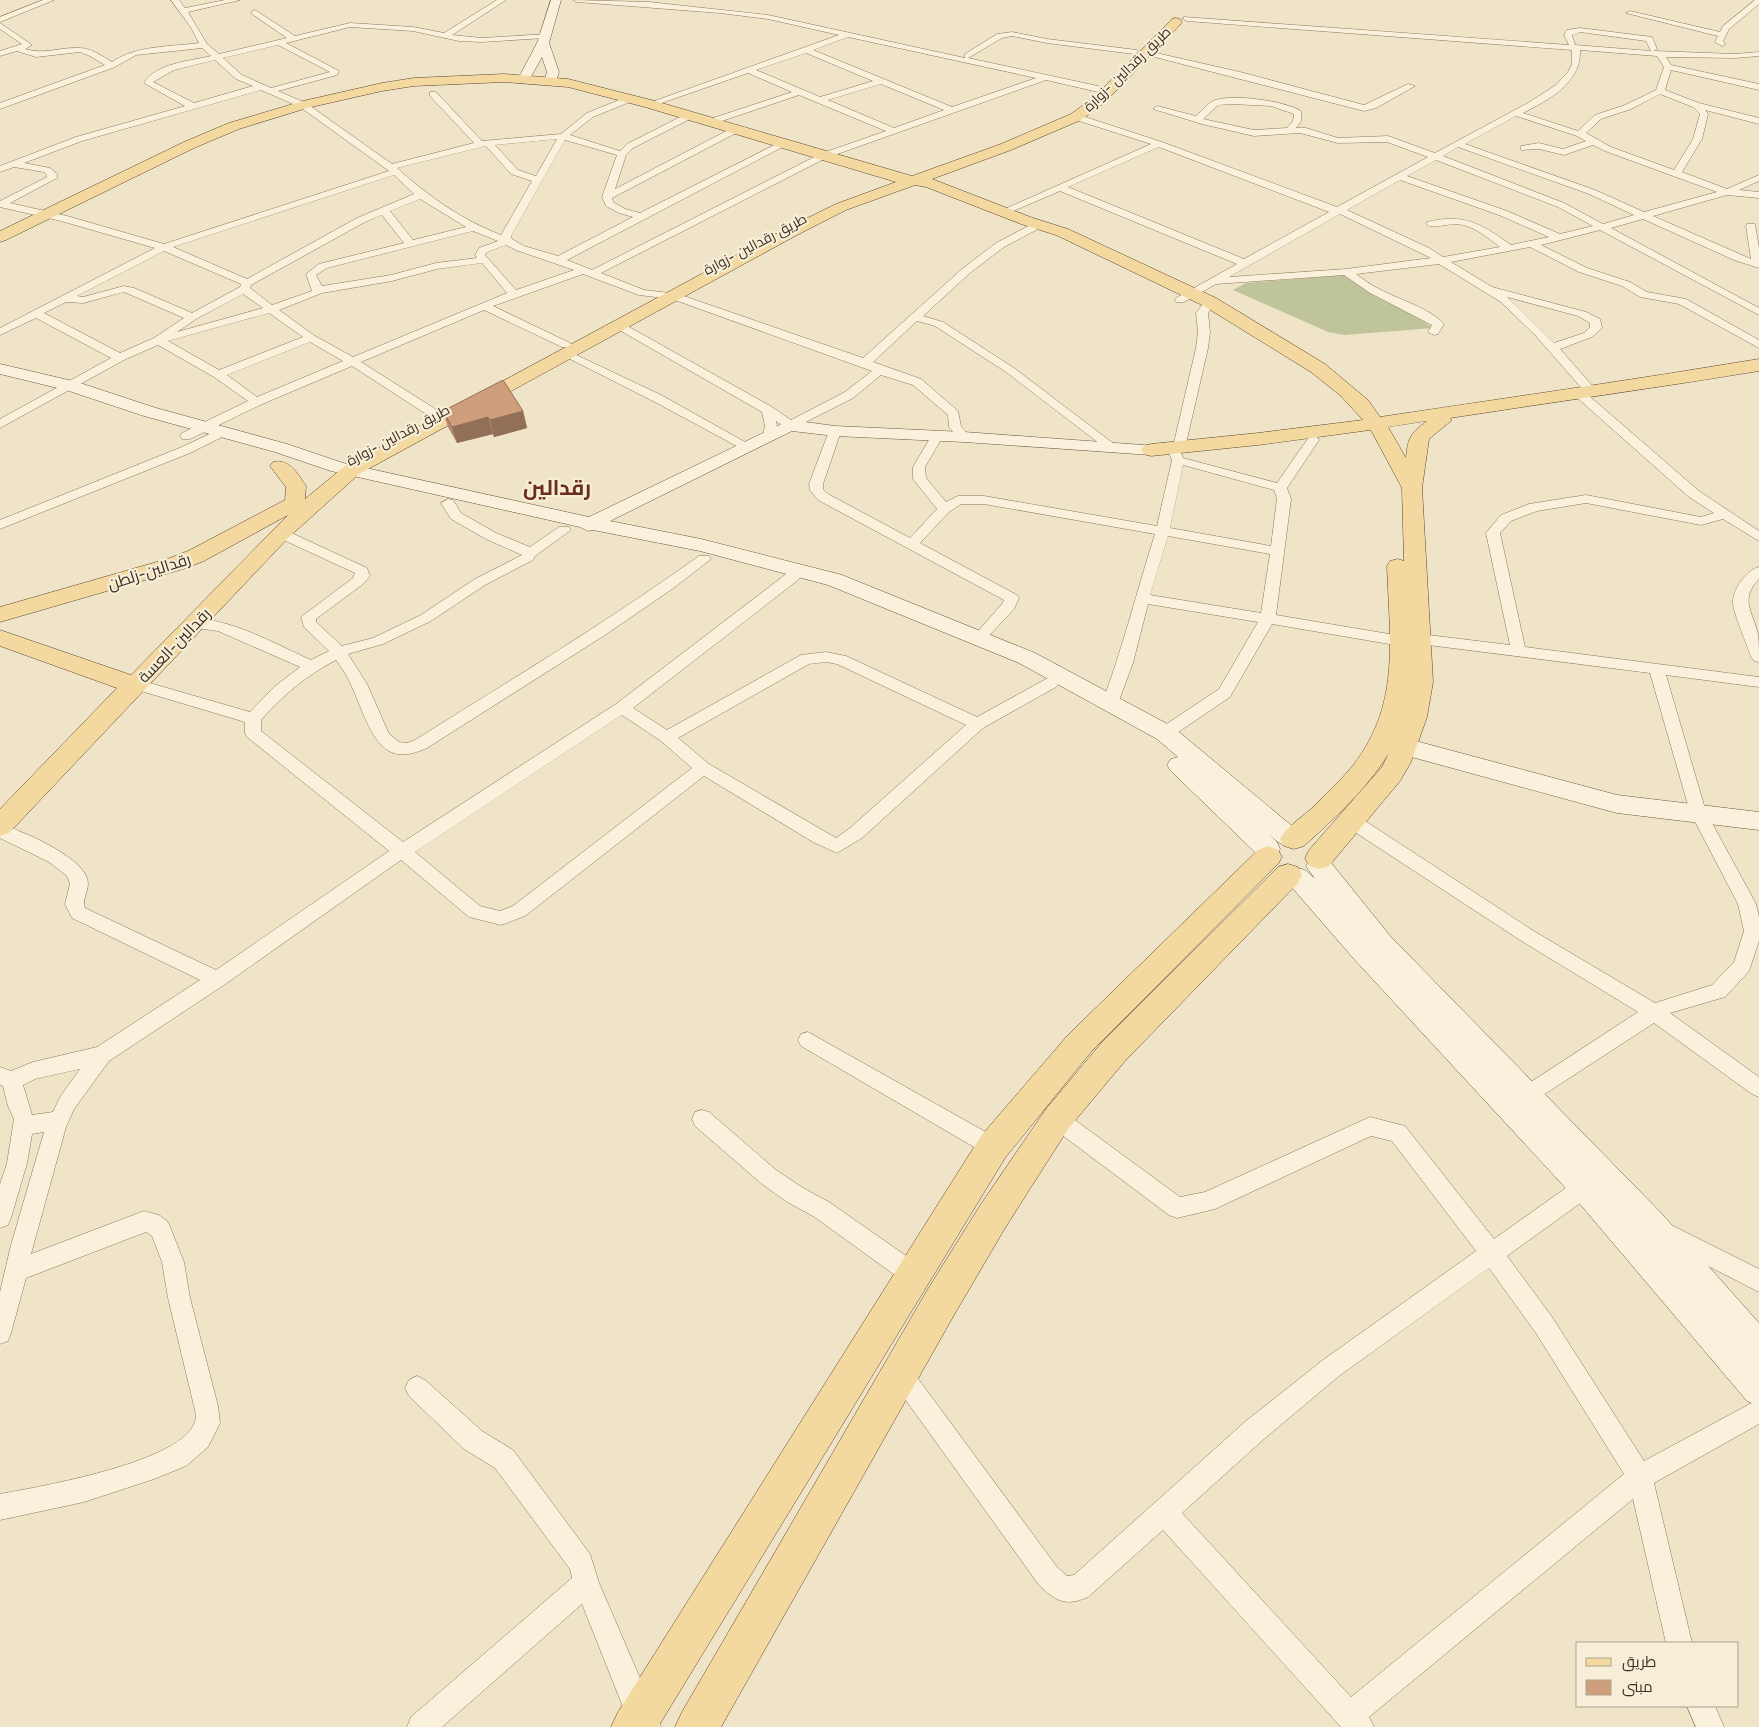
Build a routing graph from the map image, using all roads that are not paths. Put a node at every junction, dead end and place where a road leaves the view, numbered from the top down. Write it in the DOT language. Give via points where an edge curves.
graph roads {
  1 [pos="50,0"];
  2 [pos="175,0"];
  3 [pos="236,0"];
  4 [pos="502,0"];
  5 [pos="556,0"];
  6 [pos="560,0"];
  7 [pos="577,0"];
  8 [pos="655,0"];
  9 [pos="1759,0"];
  10 [pos="183,11"];
  11 [pos="255,12"];
  12 [pos="1630,13"];
  13 [pos="1174,18"];
  14 [pos="0,20"];
  15 [pos="0,24"];
  16 [pos="848,34"];
  17 [pos="444,37"];
  18 [pos="1721,38"];
  19 [pos="294,39"];
  20 [pos="544,40"];
  21 [pos="280,43"];
  22 [pos="204,45"];
  23 [pos="1574,46"];
  24 [pos="18,49"];
  25 [pos="806,50"];
  26 [pos="1656,51"];
  27 [pos="1702,51"];
  28 [pos="1140,52"];
  29 [pos="1732,52"];
  30 [pos="0,54"];
  31 [pos="1759,54"];
  32 [pos="968,56"];
  33 [pos="217,58"];
  34 [pos="112,65"];
  35 [pos="1668,66"];
  36 [pos="748,70"];
  37 [pos="1045,78"];
  38 [pos="524,79"];
  39 [pos="550,81"];
  40 [pos="882,81"];
  41 [pos="1411,86"];
  42 [pos="1759,87"];
  43 [pos="1105,88"];
  44 [pos="264,89"];
  45 [pos="1660,91"];
  46 [pos="799,92"];
  47 [pos="609,93"];
  48 [pos="433,94"];
  49 [pos="629,98"];
  50 [pos="820,100"];
  51 [pos="650,104"];
  52 [pos="303,105"];
  53 [pos="1696,105"];
  54 [pos="0,106"];
  55 [pos="192,106"];
  56 [pos="1157,109"];
  57 [pos="951,110"];
  58 [pos="1515,114"];
  59 [pos="590,115"];
  60 [pos="689,116"];
  61 [pos="1076,117"];
  62 [pos="1198,119"];
  63 [pos="1759,121"];
  64 [pos="710,122"];
  65 [pos="735,130"];
  66 [pos="891,130"];
  67 [pos="1290,130"];
  68 [pos="1580,134"];
  69 [pos="563,136"];
  70 [pos="1592,142"];
  71 [pos="484,143"];
  72 [pos="785,143"];
  73 [pos="1159,144"];
  74 [pos="1457,144"];
  75 [pos="1524,148"];
  76 [pos="622,154"];
  77 [pos="822,156"];
  78 [pos="1436,156"];
  79 [pos="1427,162"];
  80 [pos="13,164"];
  81 [pos="0,169"];
  82 [pos="393,170"];
  83 [pos="1676,174"];
  84 [pos="1401,177"];
  85 [pos="1759,178"];
  86 [pos="538,180"];
  87 [pos="908,180"];
  88 [pos="1060,187"];
  89 [pos="1727,192"];
  90 [pos="421,194"];
  91 [pos="1759,195"];
  92 [pos="607,197"];
  93 [pos="0,204"];
  94 [pos="1759,205"];
  95 [pos="384,210"];
  96 [pos="1338,211"];
  97 [pos="1003,212"];
  98 [pos="48,214"];
  99 [pos="1645,214"];
  100 [pos="642,216"];
  101 [pos="1431,224"];
  102 [pos="1032,225"];
  103 [pos="1752,226"];
  104 [pos="474,228"];
  105 [pos="1598,228"];
  106 [pos="0,237"];
  107 [pos="1561,238"];
  108 [pos="507,241"];
  109 [pos="410,244"];
  110 [pos="1531,244"];
  111 [pos="164,247"];
  112 [pos="1509,248"];
  113 [pos="484,260"];
  114 [pos="559,260"];
  115 [pos="1443,260"];
  116 [pos="1244,263"];
  117 [pos="1758,264"];
  118 [pos="581,270"];
  119 [pos="1346,272"];
  120 [pos="592,274"];
  121 [pos="1211,281"];
  122 [pos="245,286"];
  123 [pos="1484,286"];
  124 [pos="319,290"];
  125 [pos="514,294"];
  126 [pos="667,295"];
  127 [pos="1186,297"];
  128 [pos="63,298"];
  129 [pos="484,306"];
  130 [pos="1206,307"];
  131 [pos="270,310"];
  132 [pos="1759,312"];
  133 [pos="35,313"];
  134 [pos="192,317"];
  135 [pos="915,317"];
  136 [pos="1759,323"];
  137 [pos="618,325"];
  138 [pos="0,332"];
  139 [pos="1434,332"];
  140 [pos="311,338"];
  141 [pos="158,340"];
  142 [pos="1759,345"];
  143 [pos="1552,348"];
  144 [pos="567,350"];
  145 [pos="120,358"];
  146 [pos="352,361"];
  147 [pos="864,363"];
  148 [pos="1756,368"];
  149 [pos="0,369"];
  150 [pos="879,370"];
  151 [pos="218,374"];
  152 [pos="0,380"];
  153 [pos="63,390"];
  154 [pos="1584,394"];
  155 [pos="256,402"];
  156 [pos="768,410"];
  157 [pos="440,418"];
  158 [pos="1442,420"];
  159 [pos="0,424"];
  160 [pos="790,425"];
  161 [pos="835,431"];
  162 [pos="1371,432"];
  163 [pos="205,434"];
  164 [pos="769,435"];
  165 [pos="937,436"];
  166 [pos="964,437"];
  167 [pos="1313,440"];
  168 [pos="748,447"];
  169 [pos="1112,447"];
  170 [pos="1151,450"];
  171 [pos="1177,453"];
  172 [pos="280,466"];
  173 [pos="339,473"];
  174 [pos="1280,488"];
  175 [pos="1412,488"];
  176 [pos="292,503"];
  177 [pos="448,503"];
  178 [pos="944,509"];
  179 [pos="1724,515"];
  180 [pos="593,524"];
  181 [pos="0,525"];
  182 [pos="564,530"];
  183 [pos="1162,531"];
  184 [pos="280,533"];
  185 [pos="1759,537"];
  186 [pos="912,544"];
  187 [pos="1276,551"];
  188 [pos="529,554"];
  189 [pos="704,559"];
  190 [pos="1759,571"];
  191 [pos="796,574"];
  192 [pos="1142,598"];
  193 [pos="0,615"];
  194 [pos="1268,618"];
  195 [pos="194,624"];
  196 [pos="0,638"];
  197 [pos="979,638"];
  198 [pos="1410,640"];
  199 [pos="339,652"];
  200 [pos="1519,652"];
  201 [pos="1759,657"];
  202 [pos="311,666"];
  203 [pos="1658,670"];
  204 [pos="136,673"];
  205 [pos="1759,682"];
  206 [pos="1051,683"];
  207 [pos="1076,691"];
  208 [pos="1110,703"];
  209 [pos="622,708"];
  210 [pos="253,719"];
  211 [pos="977,724"];
  212 [pos="1165,733"];
  213 [pos="667,737"];
  214 [pos="1395,742"];
  215 [pos="703,768"];
  216 [pos="0,803"];
  217 [pos="1698,812"];
  218 [pos="1350,820"];
  219 [pos="1759,821"];
  220 [pos="0,828"];
  221 [pos="402,851"];
  222 [pos="1293,858"];
  223 [pos="217,979"];
  224 [pos="1654,1012"];
  225 [pos="808,1040"];
  226 [pos="102,1055"];
  227 [pos="6,1078"];
  228 [pos="1759,1088"];
  229 [pos="1527,1095"];
  230 [pos="1057,1118"];
  231 [pos="702,1119"];
  232 [pos="59,1120"];
  233 [pos="22,1126"];
  234 [pos="992,1147"];
  235 [pos="1593,1181"];
  236 [pos="0,1218"];
  237 [pos="1651,1225"];
  238 [pos="1492,1254"];
  239 [pos="17,1271"];
  240 [pos="914,1275"];
  241 [pos="1759,1281"];
  242 [pos="0,1333"];
  243 [pos="1759,1348"];
  244 [pos="900,1373"];
  245 [pos="417,1388"];
  246 [pos="1759,1389"];
  247 [pos="1759,1411"];
  248 [pos="1640,1477"];
  249 [pos="0,1507"];
  250 [pos="1163,1511"];
  251 [pos="586,1583"];
  252 [pos="1679,1642"];
  253 [pos="1701,1707"];
  254 [pos="1355,1721"];
  255 [pos="640,1724"];
  256 [pos="421,1727"];
  257 [pos="697,1727"];
  258 [pos="1710,1727"];
  1 -- 14 [label="street"];
  2 -- 10 [label="street"];
  3 -- 10 [label="street"];
  4 -- 17 [label="street"];
  5 -- 6 [label="street"];
  5 -- 20 [label="street"];
  7 -- 16 [label="street" via="719,9"];
  8 -- 32 [label="street" via="770,14"];
  9 -- 18 [label="street" via="1726,28"];
  10 -- 22 [label="street"];
  11 -- 19 [label="street"];
  12 -- 18 [label="street"];
  13 -- 23 [label="street"];
  13 -- 28 [label="main road, طريق رقدالين -زوارة"];
  15 -- 24 [label="street" via="28,45"];
  16 -- 25 [label="street"];
  16 -- 37 [label="street"];
  17 -- 19 [label="street" via="413,29 362,25"];
  17 -- 20 [label="street"];
  18 -- 27 [label="street"];
  18 -- 29 [label="street"];
  19 -- 21 [label="street"];
  20 -- 38 [label="street"];
  20 -- 39 [label="street" via="553,74"];
  21 -- 33 [label="street"];
  21 -- 44 [label="street" via="335,70 334,73"];
  22 -- 33 [label="street"];
  22 -- 34 [label="street" via="135,53"];
  23 -- 26 [label="street"];
  23 -- 26 [label="street" via="1568,35 1580,30 1649,39"];
  23 -- 58 [label="street" via="1576,65 1565,80 1546,97"];
  24 -- 30 [label="street"];
  24 -- 34 [label="street" via="36,55 80,50"];
  25 -- 36 [label="street"];
  25 -- 40 [label="street"];
  26 -- 27 [label="street"];
  26 -- 31 [label="street" via="1735,56"];
  26 -- 35 [label="street"];
  27 -- 29 [label="street"];
  28 -- 32 [label="street" via="1012,34 1000,36"];
  28 -- 41 [label="street" via="1364,108"];
  28 -- 43 [label="main road, طريق رقدالين -زوارة"];
  29 -- 31 [label="street"];
  32 -- 43 [label="street"];
  33 -- 44 [label="street" via="239,77"];
  33 -- 55 [label="street" via="171,68 148,82"];
  34 -- 54 [label="street"];
  35 -- 42 [label="street"];
  35 -- 45 [label="street"];
  36 -- 46 [label="street"];
  36 -- 51 [label="street"];
  37 -- 43 [label="street"];
  37 -- 57 [label="street"];
  38 -- 39 [label="main road"];
  38 -- 52 [label="main road" via="421,81"];
  39 -- 47 [label="main road"];
  40 -- 50 [label="street"];
  40 -- 57 [label="street"];
  43 -- 61 [label="main road, طريق رقدالين -زوارة" via="1090,108"];
  43 -- 87 [label="main road, طريق رقدالين -زوارة" via="1052,121"];
  44 -- 52 [label="street"];
  44 -- 55 [label="street"];
  45 -- 53 [label="street"];
  45 -- 68 [label="street" via="1598,117"];
  46 -- 50 [label="street"];
  46 -- 64 [label="street"];
  47 -- 49 [label="main road"];
  47 -- 59 [label="street"];
  48 -- 71 [label="street"];
  49 -- 51 [label="main road"];
  49 -- 59 [label="street"];
  50 -- 66 [label="street"];
  51 -- 60 [label="main road"];
  52 -- 82 [label="street"];
  52 -- 98 [label="main road" via="210,135"];
  53 -- 63 [label="street"];
  53 -- 83 [label="street" via="1704,114 1702,129 1694,150"];
  55 -- 80 [label="street" via="79,138"];
  56 -- 62 [label="street"];
  57 -- 66 [label="street"];
  58 -- 68 [label="street"];
  58 -- 74 [label="street"];
  59 -- 69 [label="street"];
  60 -- 64 [label="main road"];
  60 -- 76 [label="street" via="630,146"];
  61 -- 73 [label="street"];
  61 -- 87 [label="main road, طريق رقدالين -زوارة" via="1040,134"];
  62 -- 67 [label="street" via="1254,133"];
  62 -- 67 [label="street" via="1215,103 1266,105 1298,113 1297,121"];
  64 -- 65 [label="main road"];
  65 -- 72 [label="main road"];
  65 -- 92 [label="street"];
  66 -- 77 [label="street"];
  67 -- 78 [label="street" via="1340,141 1388,138"];
  68 -- 70 [label="street"];
  69 -- 71 [label="street"];
  69 -- 76 [label="street"];
  69 -- 86 [label="street"];
  70 -- 75 [label="street" via="1564,152 1538,146"];
  70 -- 83 [label="street"];
  71 -- 82 [label="street"];
  71 -- 86 [label="street" via="511,171 526,179"];
  72 -- 77 [label="main road"];
  72 -- 100 [label="street"];
  73 -- 88 [label="street"];
  73 -- 96 [label="street"];
  74 -- 78 [label="street"];
  74 -- 99 [label="street"];
  76 -- 92 [label="street"];
  77 -- 87 [label="main road"];
  77 -- 120 [label="street"];
  78 -- 79 [label="street"];
  78 -- 105 [label="street" via="1503,180 1561,206"];
  79 -- 84 [label="street"];
  79 -- 105 [label="street" via="1498,183"];
  80 -- 81 [label="street"];
  80 -- 93 [label="street" via="47,170 52,178"];
  82 -- 90 [label="street"];
  82 -- 111 [label="street"];
  83 -- 89 [label="street"];
  84 -- 96 [label="street"];
  84 -- 107 [label="street"];
  85 -- 89 [label="street"];
  86 -- 108 [label="street" via="506,236"];
  87 -- 97 [label="main road" via="929,184"];
  87 -- 126 [label="main road, طريق رقدالين -زوارة" via="841,207"];
  88 -- 97 [label="street"];
  88 -- 116 [label="street"];
  89 -- 91 [label="street"];
  89 -- 94 [label="street"];
  89 -- 99 [label="street"];
  90 -- 95 [label="street"];
  90 -- 104 [label="street"];
  92 -- 100 [label="street" via="614,207"];
  93 -- 98 [label="street"];
  95 -- 109 [label="street"];
  95 -- 122 [label="street" via="322,240"];
  96 -- 115 [label="street"];
  96 -- 116 [label="street"];
  97 -- 102 [label="main road"];
  98 -- 106 [label="main road"];
  98 -- 111 [label="street"];
  99 -- 105 [label="street"];
  99 -- 117 [label="street" via="1738,258"];
  100 -- 114 [label="street"];
  101 -- 112 [label="street" via="1465,222"];
  102 -- 127 [label="main road"];
  102 -- 135 [label="street" via="986,256"];
  103 -- 117 [label="street"];
  104 -- 108 [label="street"];
  104 -- 109 [label="street"];
  105 -- 107 [label="street"];
  105 -- 132 [label="street"];
  105 -- 136 [label="street"];
  107 -- 110 [label="street"];
  108 -- 113 [label="street" via="483,250 480,255"];
  108 -- 114 [label="street"];
  109 -- 124 [label="street" via="314,270 311,278"];
  110 -- 112 [label="street"];
  110 -- 142 [label="street" via="1583,270 1626,284 1644,294 1682,301"];
  111 -- 122 [label="street"];
  111 -- 128 [label="street"];
  112 -- 115 [label="street"];
  113 -- 124 [label="street" via="436,266 392,278"];
  113 -- 125 [label="street"];
  114 -- 118 [label="street"];
  115 -- 119 [label="street"];
  115 -- 123 [label="street"];
  116 -- 121 [label="street"];
  118 -- 120 [label="street"];
  118 -- 125 [label="street"];
  119 -- 121 [label="street"];
  119 -- 139 [label="street" via="1374,291 1438,324"];
  120 -- 126 [label="street" via="643,293"];
  121 -- 127 [label="street"];
  122 -- 131 [label="street"];
  122 -- 134 [label="street"];
  123 -- 143 [label="street" via="1505,300"];
  123 -- 143 [label="street" via="1582,314 1596,321 1596,328 1588,335"];
  124 -- 131 [label="street"];
  125 -- 129 [label="street"];
  126 -- 137 [label="main road, طريق رقدالين -زوارة"];
  126 -- 144 [label="main road, طريق رقدالين -زوارة"];
  126 -- 147 [label="street"];
  127 -- 130 [label="main road"];
  128 -- 133 [label="street"];
  128 -- 134 [label="street" via="83,300 130,290"];
  129 -- 144 [label="street"];
  129 -- 146 [label="street"];
  130 -- 162 [label="main road" via="1305,375"];
  130 -- 171 [label="street" via="1202,348"];
  131 -- 140 [label="street"];
  131 -- 141 [label="street"];
  133 -- 138 [label="street"];
  133 -- 145 [label="street"];
  134 -- 141 [label="street"];
  135 -- 147 [label="street"];
  135 -- 169 [label="street" via="939,324 1010,370"];
  137 -- 144 [label="main road, طريق رقدالين -زوارة"];
  137 -- 156 [label="street"];
  140 -- 146 [label="street"];
  140 -- 151 [label="street"];
  141 -- 145 [label="street"];
  141 -- 151 [label="street"];
  143 -- 154 [label="street"];
  144 -- 157 [label="main road, طريق رقدالين -زوارة"];
  144 -- 168 [label="street"];
  145 -- 153 [label="street"];
  146 -- 155 [label="street"];
  146 -- 157 [label="street"];
  147 -- 150 [label="street"];
  148 -- 154 [label="main road"];
  149 -- 153 [label="street"];
  150 -- 160 [label="street" via="857,392"];
  150 -- 166 [label="street" via="916,382 954,414 955,428"];
  151 -- 155 [label="street"];
  152 -- 153 [label="street"];
  153 -- 159 [label="street"];
  153 -- 163 [label="street" via="150,412"];
  153 -- 163 [label="street" via="186,436"];
  154 -- 158 [label="main road"];
  154 -- 162 [label="main road"];
  154 -- 179 [label="street" via="1694,494"];
  155 -- 163 [label="street"];
  156 -- 160 [label="street"];
  156 -- 164 [label="street"];
  157 -- 173 [label="main road, طريق رقدالين -زوارة"];
  158 -- 162 [label="main road"];
  158 -- 175 [label="main road" via="1418,440"];
  160 -- 161 [label="street"];
  160 -- 164 [label="street"];
  161 -- 165 [label="street"];
  161 -- 186 [label="street" via="816,484 817,490 823,497"];
  162 -- 167 [label="main road" via="1358,440 1336,437"];
  162 -- 171 [label="main road"];
  162 -- 175 [label="main road"];
  162 -- 198 [label="main road" via="1396,501"];
  163 -- 172 [label="street"];
  163 -- 173 [label="street" via="222,432 281,448"];
  163 -- 181 [label="street"];
  164 -- 168 [label="street"];
  165 -- 166 [label="street"];
  165 -- 178 [label="street" via="920,467 920,479"];
  166 -- 169 [label="street"];
  167 -- 171 [label="main road"];
  167 -- 174 [label="street"];
  168 -- 180 [label="street"];
  169 -- 170 [label="street"];
  170 -- 171 [label="main road"];
  171 -- 174 [label="street"];
  171 -- 183 [label="street"];
  172 -- 173 [label="street"];
  172 -- 176 [label="main road" via="296,486"];
  173 -- 176 [label="main road, رقدالين-العسة"];
  173 -- 177 [label="street"];
  173 -- 180 [label="street"];
  173 -- 184 [label="main road, رقدالين-العسة"];
  174 -- 187 [label="street" via="1284,499"];
  175 -- 198 [label="main road"];
  176 -- 193 [label="main road, رقدالين-زلطن" via="196,556"];
  176 -- 204 [label="main road, رقدالين-العسة" via="214,579"];
  177 -- 182 [label="street"];
  177 -- 188 [label="street" via="456,516"];
  178 -- 183 [label="street" via="958,500 984,500"];
  178 -- 186 [label="street"];
  179 -- 185 [label="street"];
  179 -- 200 [label="street" via="1701,522 1586,499 1534,507 1506,518 1493,533"];
  180 -- 182 [label="street"];
  180 -- 191 [label="street" via="702,545"];
  182 -- 188 [label="street"];
  182 -- 189 [label="street"];
  183 -- 187 [label="street"];
  183 -- 192 [label="street"];
  184 -- 195 [label="main road, رقدالين-العسة"];
  184 -- 199 [label="street" via="362,571 363,576 358,581 308,617 309,624"];
  186 -- 197 [label="street" via="1012,598 1009,606"];
  187 -- 194 [label="street"];
  188 -- 199 [label="street" via="528,558 480,582 426,618 378,641"];
  189 -- 191 [label="street"];
  189 -- 199 [label="street" via="666,588 547,665 421,744 408,748 395,747 383,736 359,684"];
  190 -- 201 [label="street" via="1746,584 1740,603"];
  191 -- 197 [label="street" via="835,580"];
  191 -- 206 [label="street" via="1020,666"];
  191 -- 209 [label="street"];
  192 -- 194 [label="street"];
  192 -- 208 [label="street" via="1125,663"];
  194 -- 198 [label="street"];
  194 -- 212 [label="street" via="1225,693"];
  195 -- 202 [label="street" via="226,628"];
  195 -- 204 [label="main road, رقدالين-العسة"];
  196 -- 204 [label="main road"];
  197 -- 207 [label="street" via="1027,658"];
  198 -- 200 [label="street"];
  198 -- 214 [label="main road" via="1421,682 1415,717"];
  199 -- 202 [label="street"];
  200 -- 203 [label="street"];
  202 -- 210 [label="street" via="279,691"];
  203 -- 205 [label="street"];
  203 -- 217 [label="street"];
  204 -- 210 [label="street"];
  204 -- 216 [label="main road, رقدالين-العسة"];
  204 -- 220 [label="main road, رقدالين-العسة"];
  206 -- 207 [label="street"];
  206 -- 211 [label="street"];
  207 -- 208 [label="street"];
  207 -- 222 [label="street" via="1152,739"];
  208 -- 212 [label="street"];
  209 -- 213 [label="street"];
  209 -- 221 [label="street"];
  210 -- 221 [label="street" via="253,733 258,738"];
  211 -- 213 [label="street" via="841,660 826,657 806,659"];
  211 -- 215 [label="street" via="856,833 837,846"];
  212 -- 222 [label="street"];
  213 -- 215 [label="street"];
  214 -- 217 [label="street" via="1616,804"];
  214 -- 218 [label="main road" via="1398,762 1387,780"];
  214 -- 222 [label="main road" via="1365,767"];
  215 -- 221 [label="street" via="519,911 500,918 475,912"];
  217 -- 219 [label="street"];
  217 -- 224 [label="street" via="1747,904 1753,931 1742,966 1718,990"];
  218 -- 222 [label="main road"];
  218 -- 224 [label="street" via="1526,935"];
  220 -- 223 [label="street" via="66,862 78,876 80,886 74,904 78,913"];
  221 -- 223 [label="street"];
  222 -- 229 [label="street"];
  222 -- 230 [label="main road" via="1114,1051"];
  222 -- 234 [label="main road" via="1079,1044"];
  222 -- 235 [label="street" via="1363,951"];
  223 -- 226 [label="street"];
  224 -- 228 [label="street"];
  224 -- 229 [label="street"];
  225 -- 234 [label="street"];
  226 -- 227 [label="street"];
  226 -- 232 [label="street" via="67,1103"];
  227 -- 233 [label="street" via="24,1119"];
  229 -- 235 [label="street"];
  230 -- 238 [label="street" via="1177,1208 1207,1202 1370,1126 1398,1133"];
  230 -- 244 [label="main road" via="993,1216"];
  231 -- 240 [label="street" via="770,1177 821,1208"];
  232 -- 233 [label="street"];
  232 -- 239 [label="street"];
  233 -- 236 [label="street" via="18,1164"];
  234 -- 240 [label="main road"];
  235 -- 237 [label="street"];
  235 -- 238 [label="street"];
  235 -- 246 [label="street"];
  237 -- 241 [label="street"];
  237 -- 243 [label="street"];
  238 -- 248 [label="street" via="1544,1325"];
  238 -- 250 [label="street" via="1331,1368"];
  239 -- 242 [label="street"];
  239 -- 249 [label="street" via="144,1221 160,1229 173,1262 208,1423 199,1438 177,1457 154,1467 84,1490"];
  240 -- 255 [label="main road"];
  244 -- 250 [label="street" via="1048,1576 1062,1589 1079,1588"];
  244 -- 257 [label="main road"];
  245 -- 251 [label="street" via="473,1440 504,1459 581,1562"];
  247 -- 248 [label="street"];
  248 -- 252 [label="street"];
  248 -- 254 [label="street"];
  250 -- 254 [label="street"];
  251 -- 255 [label="street"];
  251 -- 256 [label="street"];
  253 -- 258 [label="street"];
}
